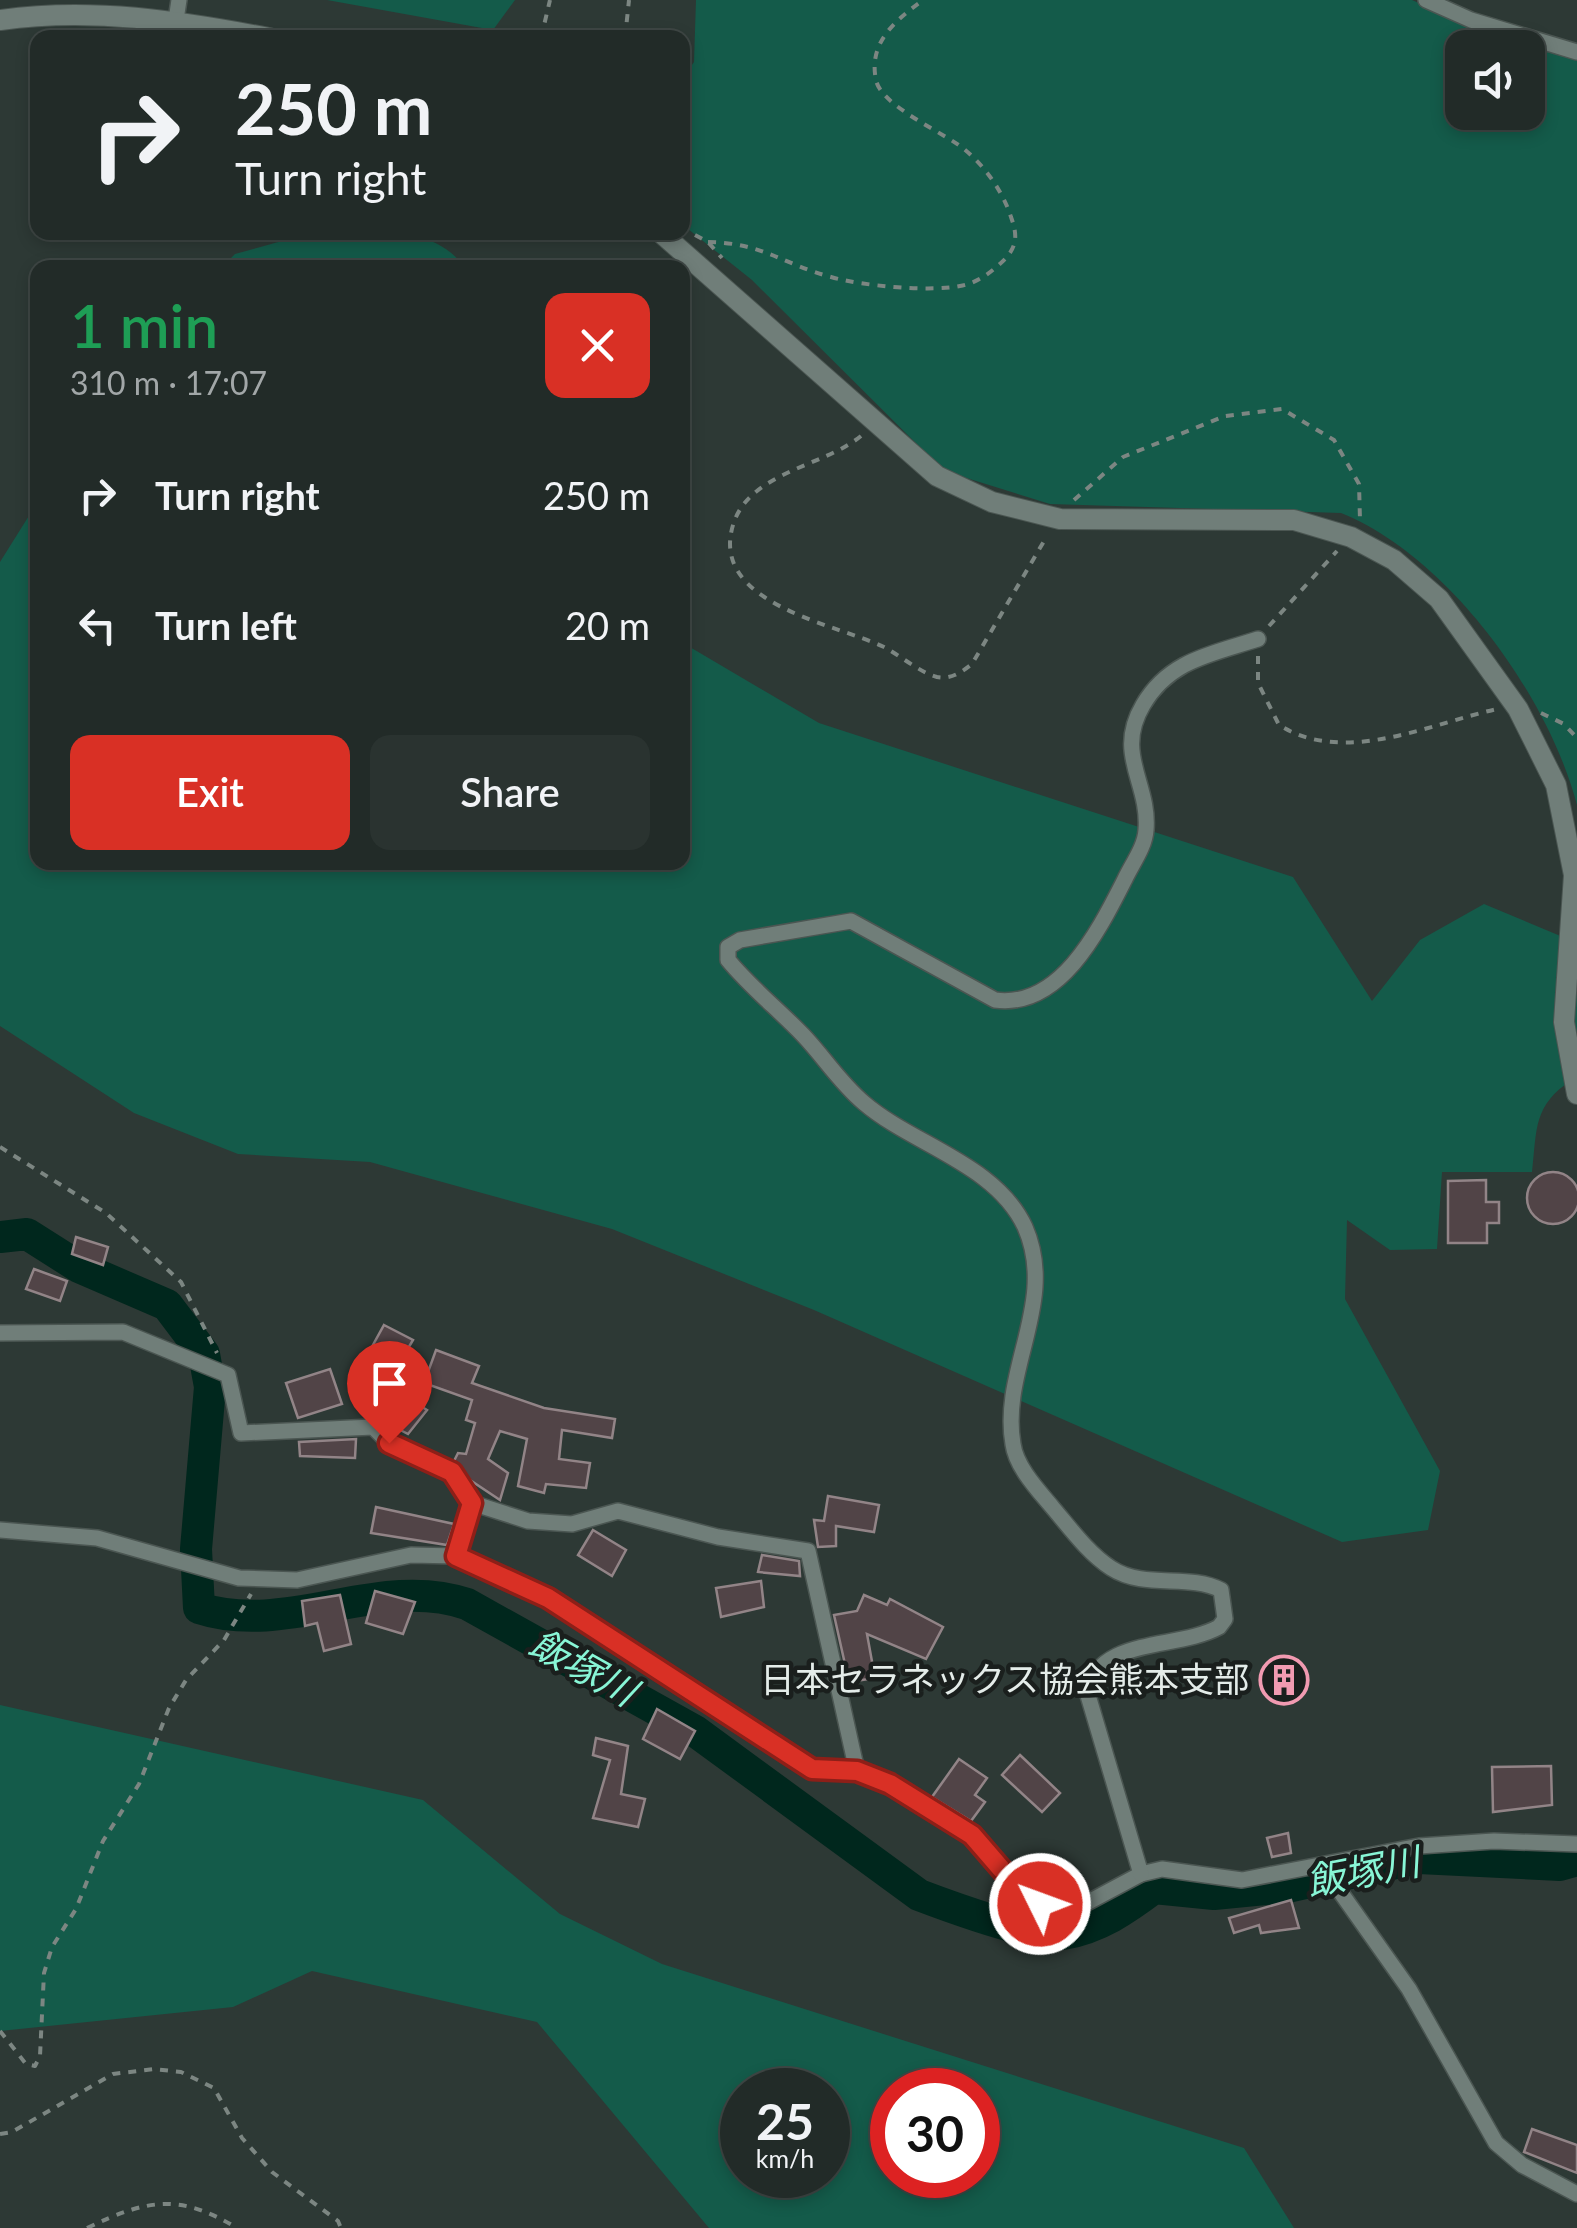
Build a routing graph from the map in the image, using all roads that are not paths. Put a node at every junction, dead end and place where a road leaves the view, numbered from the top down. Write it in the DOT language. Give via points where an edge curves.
graph roads {
  1 [pos="1426,0"];
  2 [pos="177,10"];
  3 [pos="0,20"];
  4 [pos="243,30"];
  5 [pos="1577,52"];
  6 [pos="669,240"];
  7 [pos="1258,639"];
  8 [pos="1577,1094"];
  9 [pos="0,1333"];
  10 [pos="472,1503"];
  11 [pos="0,1530"];
  12 [pos="456,1556"];
  13 [pos="857,1771"];
  14 [pos="1577,1844"];
  15 [pos="1322,1866"];
  16 [pos="1141,1874"];
  17 [pos="1577,2194"];
  1 -- 5 [label="street"];
  2 -- 3 [label="street"];
  2 -- 4 [label="street"];
  6 -- 8 [label="street" via="937,476 992,502 1060,519 1294,520 1351,536 1394,560 1438,600 1518,709 1556,784 1574,874 1564,1022"];
  7 -- 16 [label="street" via="1168,672 1142,707 1130,758 1147,814 1146,836 1098,930 1068,968 1029,998 995,1000 851,921 728,946 728,960 744,980 856,1096 992,1186 1024,1227 1037,1284 1012,1402 1013,1447 1031,1482 1111,1568 1221,1590 1226,1618 1219,1626 1110,1656 1090,1679 1087,1692"];
  9 -- 10 [label="street" via="123,1332 228,1375 241,1432 373,1427 389,1443 452,1472"];
  10 -- 12 [label="street"];
  10 -- 13 [label="street" via="547,1524 618,1511 808,1551"];
  11 -- 12 [label="street" via="97,1538 239,1578 297,1580 410,1556"];
  12 -- 13 [label="street" via="548,1598 812,1769"];
  13 -- 16 [label="street" via="972,1835 1016,1886 1056,1910 1082,1906"];
  14 -- 15 [label="street" via="1418,1846"];
  15 -- 16 [label="street" via="1242,1880 1162,1869"];
  15 -- 17 [label="street" via="1417,2003 1496,2142 1522,2165"];
}
